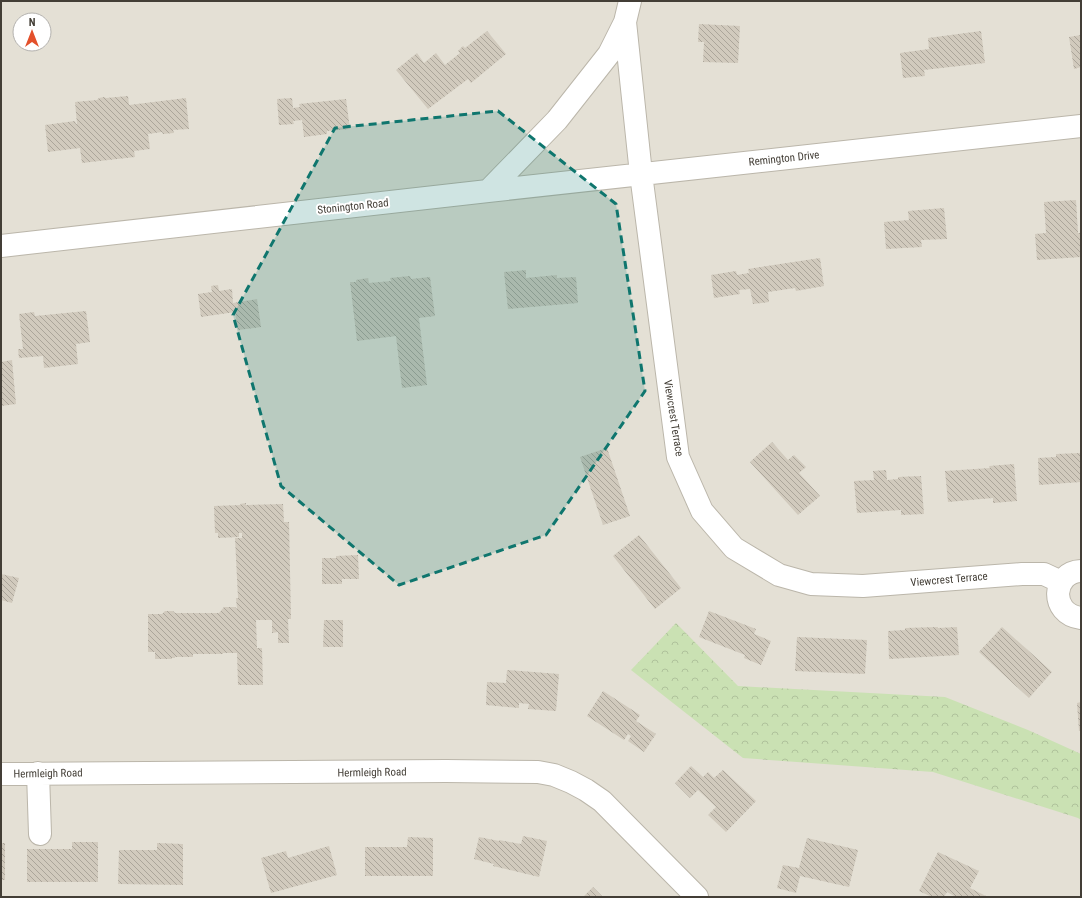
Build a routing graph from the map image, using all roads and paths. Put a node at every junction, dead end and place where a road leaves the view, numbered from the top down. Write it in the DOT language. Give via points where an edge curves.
graph roads {
  1 [pos="627,11"];
  2 [pos="1081,126"];
  3 [pos="640,174"];
  4 [pos="488,191"];
  5 [pos="1,246"];
  6 [pos="1081,572"];
  7 [pos="1061,582"];
  8 [pos="1081,618"];
  9 [pos="38,773"];
  10 [pos="1,774"];
  11 [pos="40,834"];
  12 [pos="696,897"];
  1 -- 3 [label="street"];
  1 -- 4 [label="street" via="608,54 557,120"];
  2 -- 3 [label="street, Remington Drive"];
  3 -- 4 [label="street, Remington Drive"];
  3 -- 7 [label="street, Viewcrest Terrace" via="678,457 702,511 734,548 779,575 811,584 862,586 1022,574 1044,574"];
  4 -- 5 [label="street, Stonington Road"];
  6 -- 7 [label="street" via="1072,573"];
  7 -- 8 [label="street" via="1058,590 1060,606 1065,612"];
  9 -- 10 [label="street, Hermleigh Road"];
  9 -- 11 [label="street"];
  9 -- 12 [label="street, Hermleigh Road" via="446,771 538,772 554,775 586,790 602,801"];
}
